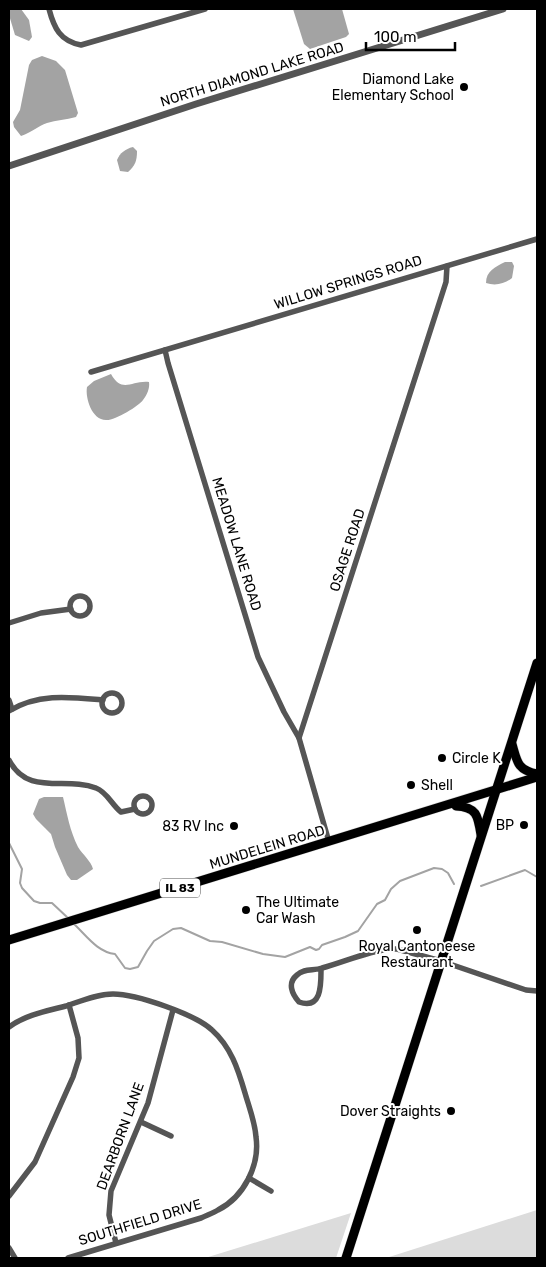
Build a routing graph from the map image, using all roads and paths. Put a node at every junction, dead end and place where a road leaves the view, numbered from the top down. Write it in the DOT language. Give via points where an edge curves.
graph roads {
  1 [pos="49,9"];
  2 [pos="205,9"];
  3 [pos="503,9"];
  4 [pos="9,166"];
  5 [pos="537,239"];
  6 [pos="447,266"];
  7 [pos="166,350"];
  8 [pos="91,372"];
  9 [pos="70,609"];
  10 [pos="9,623"];
  11 [pos="537,663"];
  12 [pos="9,700"];
  13 [pos="103,700"];
  14 [pos="10,710"];
  15 [pos="299,738"];
  16 [pos="512,743"];
  17 [pos="9,760"];
  18 [pos="537,775"];
  19 [pos="497,790"];
  20 [pos="448,806"];
  21 [pos="135,809"];
  22 [pos="481,838"];
  23 [pos="329,842"];
  24 [pos="13,939"];
  25 [pos="442,961"];
  26 [pos="321,969"];
  27 [pos="537,991"];
  28 [pos="69,1004"];
  29 [pos="173,1010"];
  30 [pos="9,1027"];
  31 [pos="141,1122"];
  32 [pos="171,1136"];
  33 [pos="248,1178"];
  34 [pos="271,1191"];
  35 [pos="9,1196"];
  36 [pos="116,1243"];
  37 [pos="9,1248"];
  38 [pos="15,1258"];
  39 [pos="68,1258"];
  40 [pos="346,1258"];
  1 -- 2 [label="street" via="58,33 70,42 85,45"];
  3 -- 4 [label="street, NORTH DIAMOND LAKE ROAD"];
  5 -- 6 [label="street, WILLOW SPRINGS ROAD"];
  6 -- 7 [label="street, WILLOW SPRINGS ROAD"];
  6 -- 15 [label="street, OSAGE ROAD" via="446,282"];
  7 -- 8 [label="street, WILLOW SPRINGS ROAD"];
  7 -- 15 [label="street, MEADOW LANE ROAD" via="258,657"];
  9 -- 10 [label="street" via="41,613"];
  11 -- 16 [label="main road"];
  12 -- 14 [label="street"];
  13 -- 14 [label="street" via="51,696"];
  15 -- 23 [label="street"];
  16 -- 18 [label="main road" via="521,768"];
  16 -- 19 [label="main road"];
  17 -- 21 [label="street" via="15,769 34,782 96,787 121,812"];
  18 -- 19 [label="main road, MUNDELEIN ROAD"];
  19 -- 20 [label="main road, MUNDELEIN ROAD / IL 83"];
  19 -- 22 [label="main road"];
  20 -- 22 [label="main road" via="472,810 477,816"];
  20 -- 23 [label="main road, MUNDELEIN ROAD / IL 83"];
  22 -- 25 [label="main road"];
  23 -- 24 [label="main road, MUNDELEIN ROAD / IL 83"];
  25 -- 26 [label="street" via="389,949"];
  25 -- 27 [label="street"];
  25 -- 40 [label="main road"];
  26 -- 26 [label="street" via="306,970 294,977 291,990 299,1002 306,1004 317,998"];
  28 -- 29 [label="street, SOUTHFIELD DRIVE" via="114,994 133,996"];
  28 -- 30 [label="street, SOUTHFIELD DRIVE" via="24,1018"];
  28 -- 35 [label="street" via="78,1038 74,1077 36,1162"];
  29 -- 31 [label="street, DEARBORN LANE"];
  29 -- 33 [label="street, SOUTHFIELD DRIVE" via="212,1029 232,1054 257,1139 254,1164"];
  31 -- 32 [label="street"];
  31 -- 36 [label="street, DEARBORN LANE" via="111,1191 109,1214"];
  33 -- 34 [label="street"];
  33 -- 36 [label="street, SOUTHFIELD DRIVE" via="240,1192 219,1210"];
  36 -- 39 [label="street, SOUTHFIELD DRIVE"];
  37 -- 38 [label="street"];
}
